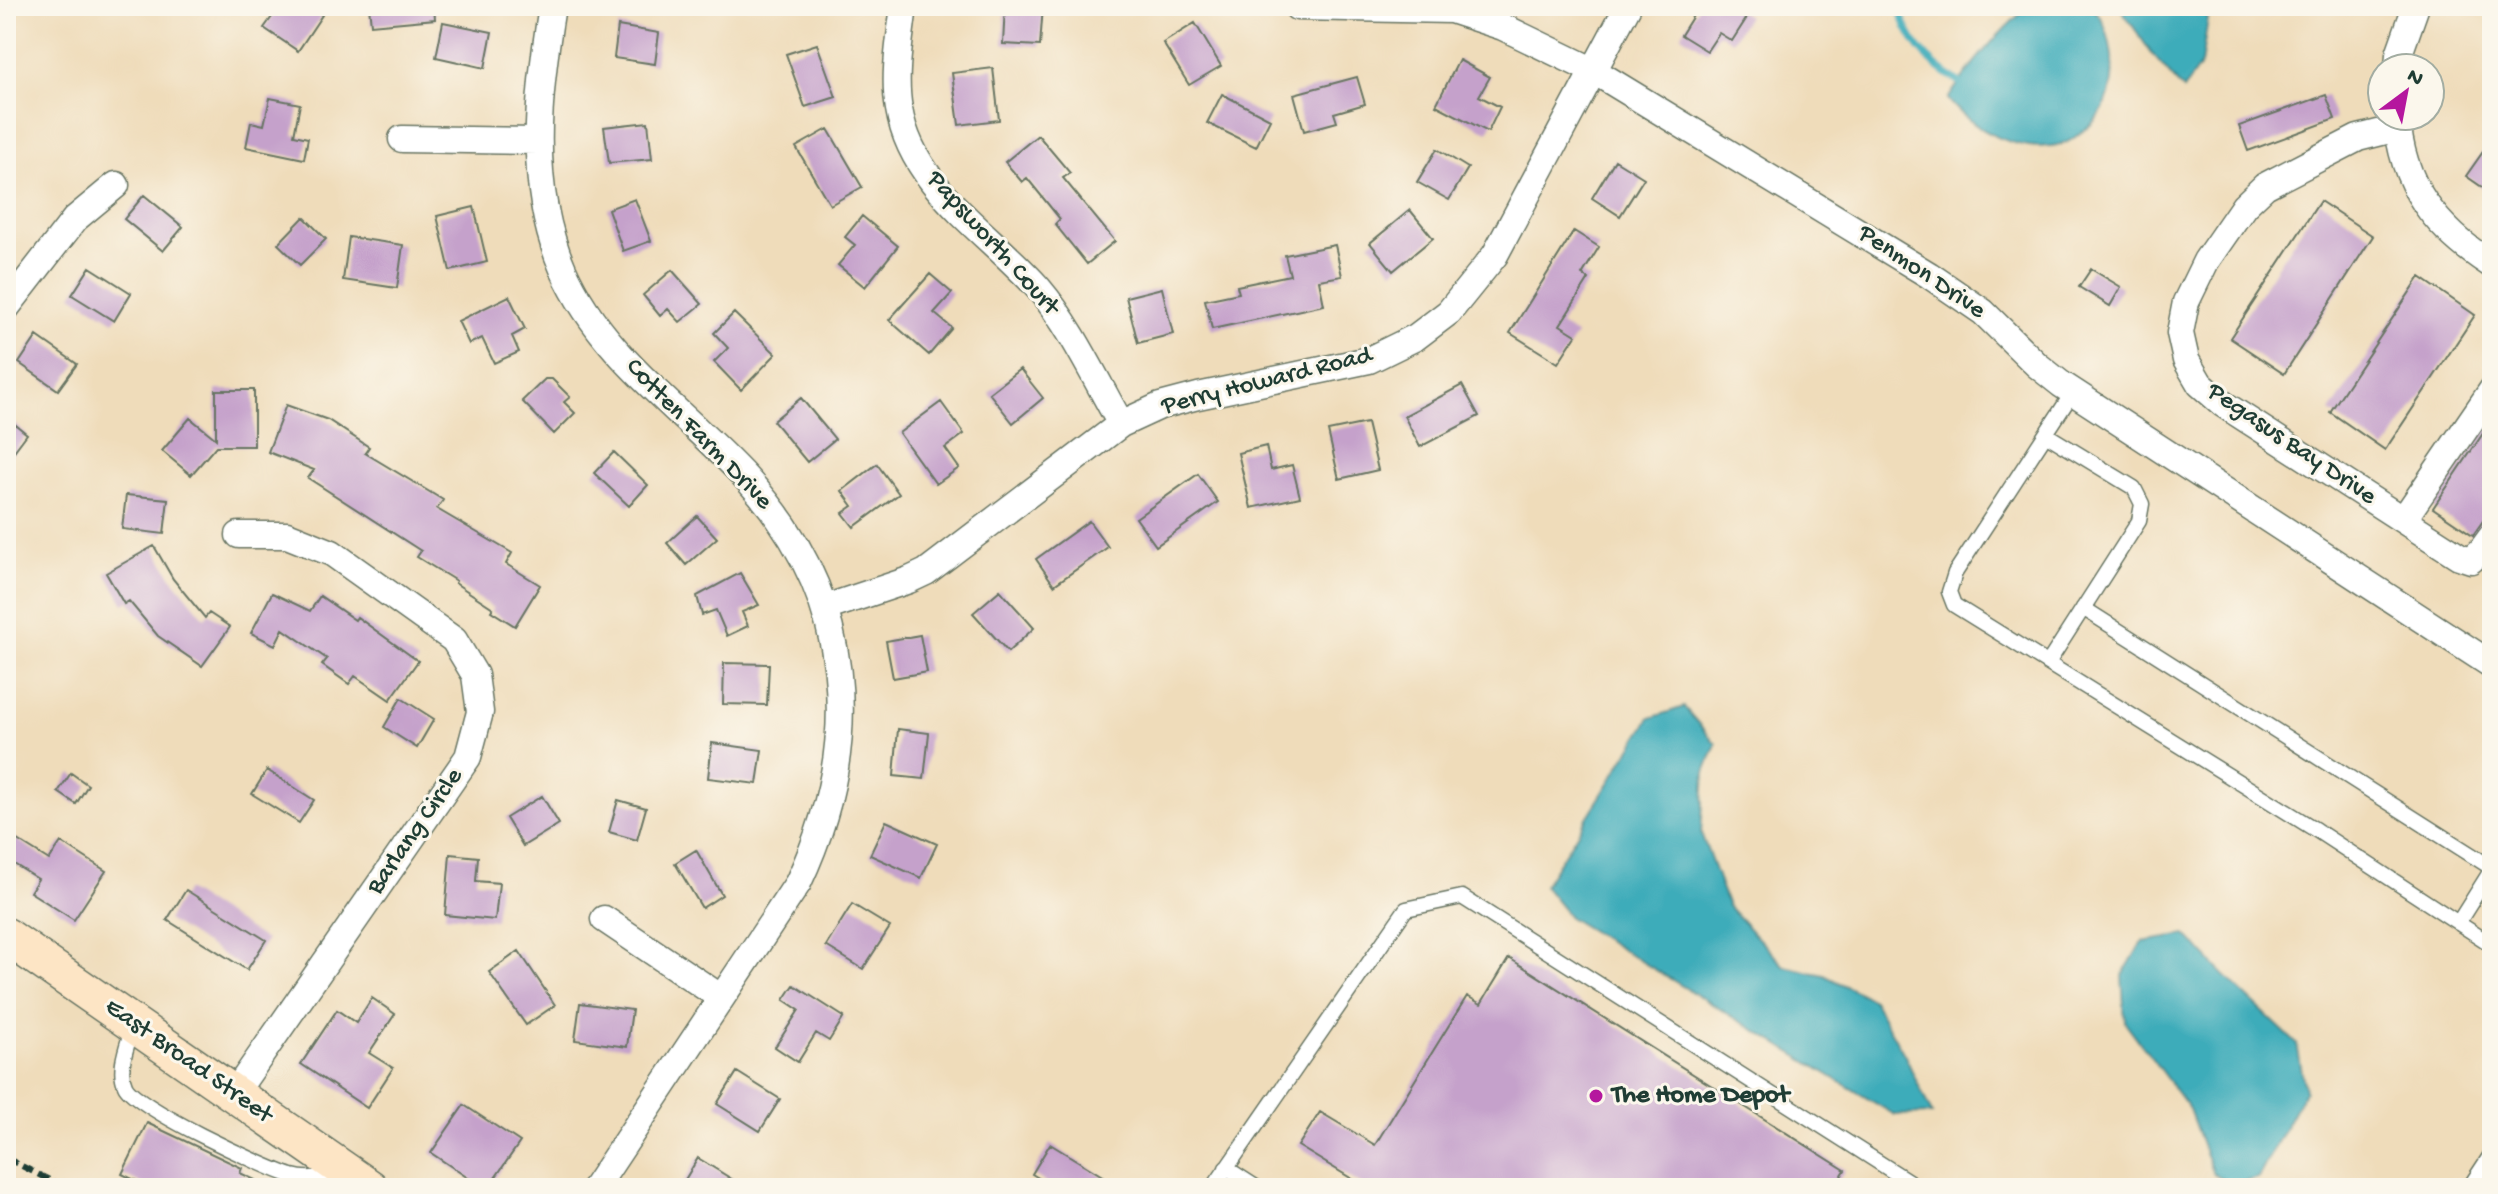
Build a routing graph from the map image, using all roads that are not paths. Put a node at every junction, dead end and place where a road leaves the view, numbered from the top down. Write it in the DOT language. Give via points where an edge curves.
graph roads {
  1 [pos="552,6"];
  2 [pos="904,6"];
  3 [pos="1628,6"];
  4 [pos="2416,6"];
  5 [pos="1297,7"];
  6 [pos="2400,52"];
  7 [pos="1594,71"];
  8 [pos="2373,132"];
  9 [pos="2398,132"];
  10 [pos="402,139"];
  11 [pos="538,141"];
  12 [pos="116,185"];
  13 [pos="2492,265"];
  14 [pos="6,308"];
  15 [pos="2492,390"];
  16 [pos="2073,392"];
  17 [pos="1121,424"];
  18 [pos="2047,435"];
  19 [pos="2403,520"];
  20 [pos="239,535"];
  21 [pos="2492,536"];
  22 [pos="825,608"];
  23 [pos="2083,608"];
  24 [pos="2048,663"];
  25 [pos="2492,665"];
  26 [pos="2492,869"];
  27 [pos="604,919"];
  28 [pos="2458,923"];
  29 [pos="6,936"];
  30 [pos="2492,945"];
  31 [pos="720,997"];
  32 [pos="133,1024"];
  33 [pos="234,1094"];
  34 [pos="2492,1153"];
  35 [pos="1226,1168"];
  36 [pos="356,1178"];
  37 [pos="1916,1187"];
  38 [pos="595,1188"];
  39 [pos="1213,1188"];
  40 [pos="1257,1188"];
  41 [pos="2469,1188"];
  1 -- 11 [label="street, Cotten Farm Drive"];
  2 -- 17 [label="street, Papsworth Court" via="897,85 912,151 946,197 1039,290"];
  3 -- 7 [label="street, Perry Howard Road"];
  4 -- 6 [label="street"];
  5 -- 7 [label="street, Penmon Drive" via="1451,10 1503,27"];
  7 -- 16 [label="street, Penmon Drive" via="1929,275 1983,312"];
  7 -- 17 [label="street, Perry Howard Road" via="1495,255 1449,312 1416,337 1369,360 1198,396"];
  8 -- 19 [label="street, Pegasus Bay Drive" via="2265,186 2244,206 2206,261 2186,302 2180,333 2186,360 2200,384"];
  9 -- 13 [label="street" via="2411,180 2425,205 2447,231"];
  10 -- 11 [label="street"];
  11 -- 22 [label="street, Cotten Farm Drive" via="552,233 584,307 633,369 771,507 793,539"];
  12 -- 14 [label="street" via="75,219"];
  15 -- 19 [label="street, Pegasus Bay Drive"];
  16 -- 18 [label="lane"];
  16 -- 25 [label="street, Penmon Drive"];
  17 -- 22 [label="street, Perry Howard Road" via="926,572"];
  18 -- 23 [label="lane" via="2134,488 2142,504 2139,521"];
  18 -- 24 [label="lane" via="1955,573 1949,592 1954,605"];
  19 -- 21 [label="street" via="2471,560"];
  20 -- 33 [label="street, Barlang Circle" via="287,535 332,553 454,640 475,675 480,712 468,757"];
  22 -- 31 [label="street, Cotten Farm Drive" via="840,689 837,766 828,808 798,883"];
  23 -- 24 [label="lane"];
  23 -- 26 [label="lane"];
  24 -- 28 [label="lane"];
  26 -- 28 [label="lane"];
  27 -- 31 [label="street"];
  28 -- 30 [label="lane"];
  29 -- 32 [label="main road, East Broad Street"];
  31 -- 38 [label="street, Cotten Farm Drive"];
  32 -- 33 [label="main road, East Broad Street"];
  32 -- 36 [label="lane" via="122,1068 125,1086 139,1101 292,1176"];
  33 -- 36 [label="main road, East Broad Street"];
  34 -- 41 [label="lane"];
  35 -- 37 [label="lane" via="1406,909 1462,897"];
  35 -- 39 [label="lane"];
  35 -- 40 [label="lane"];
}
